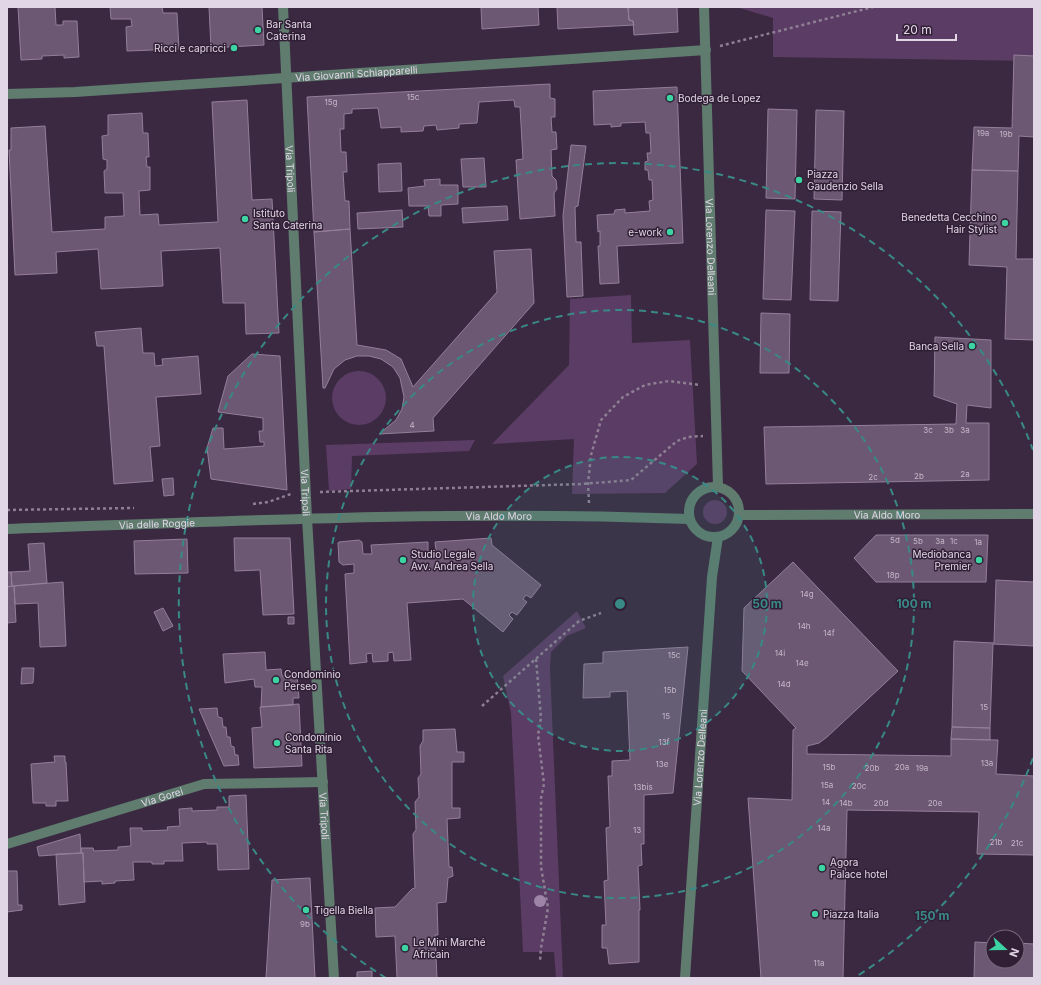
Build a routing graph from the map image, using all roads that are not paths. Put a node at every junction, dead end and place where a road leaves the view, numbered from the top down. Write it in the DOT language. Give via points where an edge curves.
graph roads {
  1 [pos="283,7"];
  2 [pos="704,7"];
  3 [pos="706,50"];
  4 [pos="286,77"];
  5 [pos="7,94"];
  6 [pos="718,486"];
  7 [pos="1034,514"];
  8 [pos="739,515"];
  9 [pos="307,518"];
  10 [pos="689,519"];
  11 [pos="7,529"];
  12 [pos="718,537"];
  13 [pos="322,782"];
  14 [pos="7,844"];
  15 [pos="334,978"];
  16 [pos="685,978"];
  1 -- 4 [label="street, Via Tripoli"];
  2 -- 3 [label="street, Via Lorenzo Delleani"];
  3 -- 4 [label="street, Via Giovanni Schiapparelli"];
  3 -- 6 [label="street, Via Lorenzo Delleani"];
  4 -- 5 [label="street, Via Giovanni Schiapparelli" via="75,92"];
  4 -- 9 [label="street, Via Tripoli"];
  6 -- 8 [label="street" via="726,489 737,500"];
  6 -- 10 [label="street" via="709,487 695,495 690,502"];
  7 -- 8 [label="street, Via Aldo Moro"];
  8 -- 12 [label="street" via="732,530"];
  9 -- 10 [label="street, Via Aldo Moro" via="589,515"];
  9 -- 11 [label="street, Via delle Roggie"];
  9 -- 13 [label="street, Via Tripoli"];
  10 -- 12 [label="street" via="697,532"];
  12 -- 16 [label="street, Via Lorenzo Delleani" via="711,584"];
  13 -- 14 [label="street, Via Gorei" via="204,784"];
  13 -- 15 [label="street, Via Tripoli"];
}
